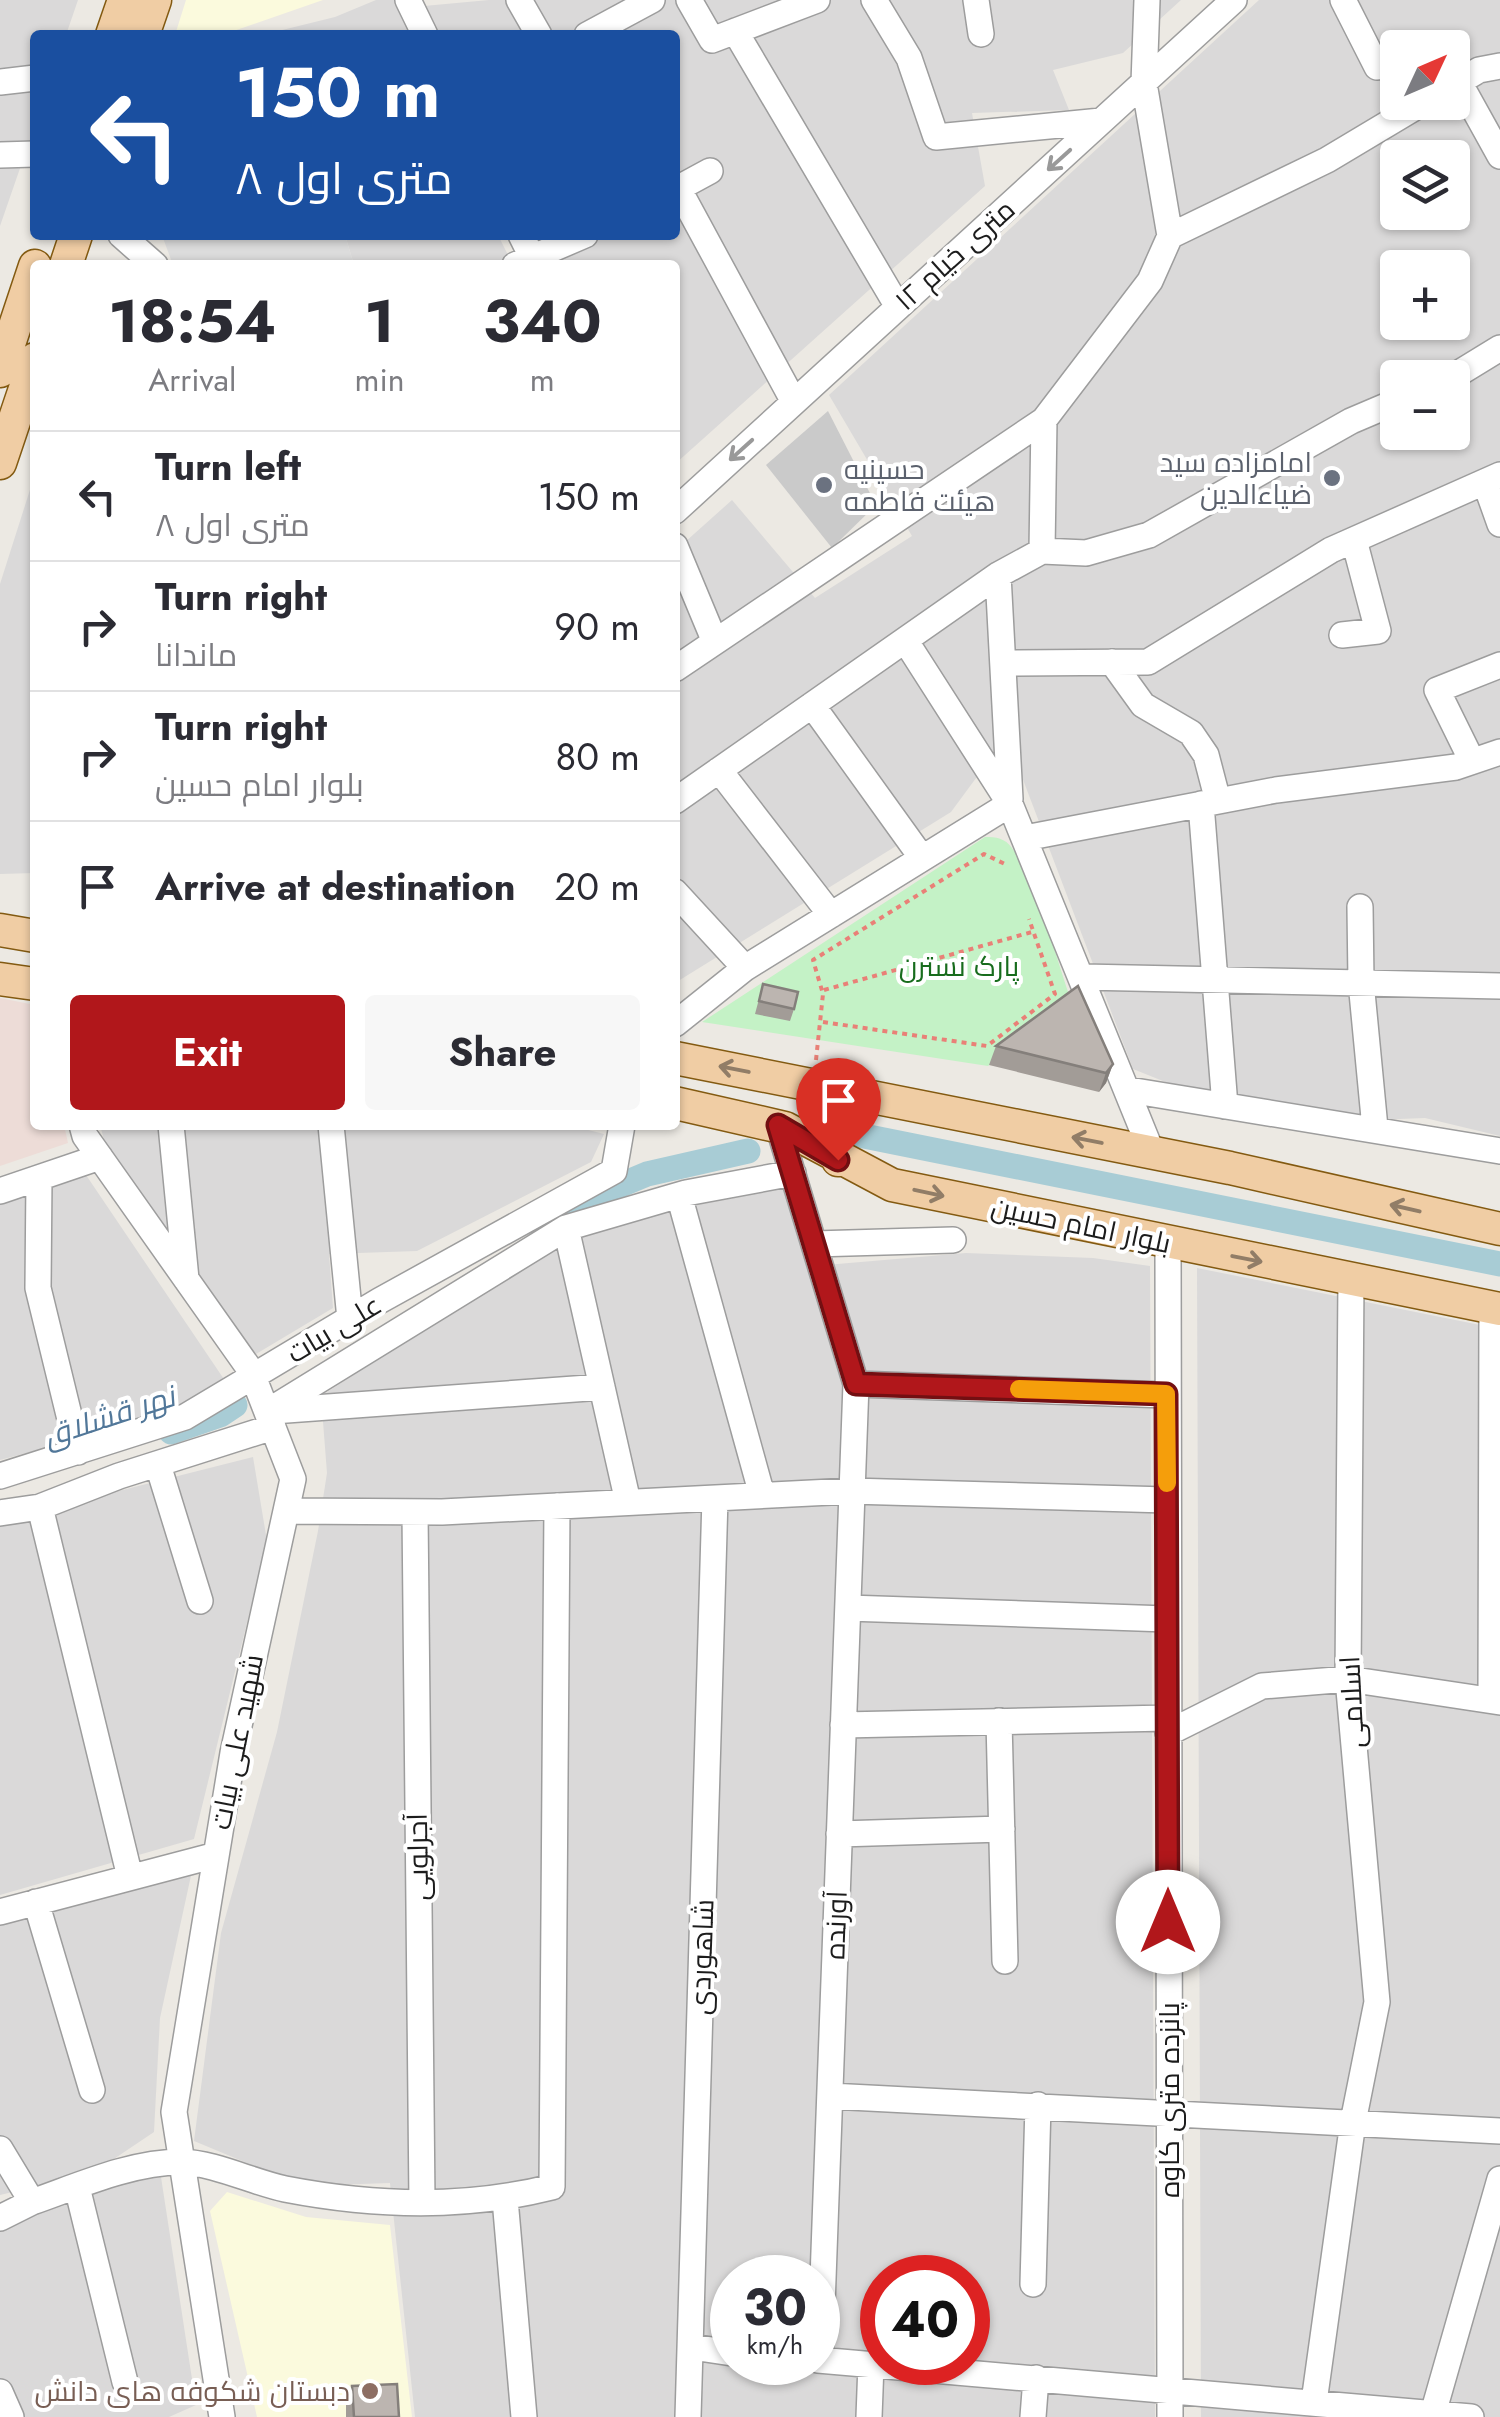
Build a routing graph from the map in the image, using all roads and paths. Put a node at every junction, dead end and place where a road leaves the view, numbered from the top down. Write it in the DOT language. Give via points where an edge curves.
graph roads {
  1 [pos="124,0"];
  2 [pos="155,0"];
  3 [pos="408,0"];
  4 [pos="519,0"];
  5 [pos="652,0"];
  6 [pos="688,0"];
  7 [pos="817,0"];
  8 [pos="874,0"];
  9 [pos="976,0"];
  10 [pos="1147,0"];
  11 [pos="1234,0"];
  12 [pos="1342,0"];
  13 [pos="114,30"];
  14 [pos="145,30"];
  15 [pos="423,30"];
  16 [pos="536,30"];
  17 [pos="595,30"];
  18 [pos="735,32"];
  19 [pos="981,34"];
  20 [pos="1500,66"];
  21 [pos="1377,67"];
  22 [pos="1470,75"];
  23 [pos="30,79"];
  24 [pos="0,82"];
  25 [pos="1144,83"];
  26 [pos="1470,107"];
  27 [pos="1394,120"];
  28 [pos="1102,121"];
  29 [pos="30,154"];
  30 [pos="0,155"];
  31 [pos="1500,156"];
  32 [pos="710,171"];
  33 [pos="680,187"];
  34 [pos="680,196"];
  35 [pos="1170,236"];
  36 [pos="127,240"];
  37 [pos="575,240"];
  38 [pos="149,260"];
  39 [pos="534,260"];
  40 [pos="30,280"];
  41 [pos="898,307"];
  42 [pos="1500,348"];
  43 [pos="1470,366"];
  44 [pos="0,371"];
  45 [pos="30,373"];
  46 [pos="794,402"];
  47 [pos="1380,409"];
  48 [pos="1044,420"];
  49 [pos="0,464"];
  50 [pos="1492,478"];
  51 [pos="680,506"];
  52 [pos="1500,524"];
  53 [pos="1354,540"];
  54 [pos="1042,551"];
  55 [pos="680,558"];
  56 [pos="998,575"];
  57 [pos="1342,636"];
  58 [pos="904,640"];
  59 [pos="714,642"];
  60 [pos="1112,662"];
  61 [pos="1003,663"];
  62 [pos="680,665"];
  63 [pos="1500,665"];
  64 [pos="812,705"];
  65 [pos="1500,752"];
  66 [pos="1472,761"];
  67 [pos="720,770"];
  68 [pos="680,798"];
  69 [pos="1210,803"];
  70 [pos="1010,804"];
  71 [pos="1025,838"];
  72 [pos="922,858"];
  73 [pos="1010,869"];
  74 [pos="680,897"];
  75 [pos="1360,906"];
  76 [pos="1027,914"];
  77 [pos="830,915"];
  78 [pos="1060,924"];
  79 [pos="0,930"];
  80 [pos="1033,932"];
  81 [pos="30,935"];
  82 [pos="745,968"];
  83 [pos="1082,977"];
  84 [pos="0,979"];
  85 [pos="1215,980"];
  86 [pos="1361,982"];
  87 [pos="30,983"];
  88 [pos="1500,986"];
  89 [pos="822,991"];
  90 [pos="680,1020"];
  91 [pos="823,1022"];
  92 [pos="680,1059"];
  93 [pos="795,1082"];
  94 [pos="1129,1090"];
  95 [pos="867,1096"];
  96 [pos="680,1104"];
  97 [pos="1225,1106"];
  98 [pos="778,1125"];
  99 [pos="1375,1128"];
  100 [pos="85,1130"];
  101 [pos="171,1130"];
  102 [pos="331,1130"];
  103 [pos="621,1130"];
  104 [pos="1500,1151"];
  105 [pos="1152,1154"];
  106 [pos="100,1157"];
  107 [pos="838,1160"];
  108 [pos="793,1173"];
  109 [pos="38,1178"];
  110 [pos="0,1191"];
  111 [pos="679,1195"];
  112 [pos="566,1228"];
  113 [pos="1500,1229"];
  114 [pos="954,1240"];
  115 [pos="814,1244"];
  116 [pos="1168,1244"];
  117 [pos="1351,1278"];
  118 [pos="186,1280"];
  119 [pos="1496,1309"];
  120 [pos="350,1319"];
  121 [pos="254,1378"];
  122 [pos="856,1384"];
  123 [pos="602,1387"];
  124 [pos="1166,1394"];
  125 [pos="270,1419"];
  126 [pos="78,1452"];
  127 [pos="158,1465"];
  128 [pos="0,1476"];
  129 [pos="851,1490"];
  130 [pos="762,1495"];
  131 [pos="715,1498"];
  132 [pos="1167,1500"];
  133 [pos="628,1502"];
  134 [pos="557,1506"];
  135 [pos="40,1507"];
  136 [pos="286,1511"];
  137 [pos="414,1512"];
  138 [pos="0,1513"];
  139 [pos="200,1601"];
  140 [pos="848,1608"];
  141 [pos="1167,1619"];
  142 [pos="1348,1680"];
  143 [pos="1495,1700"];
  144 [pos="999,1722"];
  145 [pos="843,1725"];
  146 [pos="1168,1726"];
  147 [pos="1002,1829"];
  148 [pos="840,1834"];
  149 [pos="216,1854"];
  150 [pos="130,1877"];
  151 [pos="36,1902"];
  152 [pos="0,1912"];
  153 [pos="1005,1961"];
  154 [pos="92,2090"];
  155 [pos="830,2096"];
  156 [pos="1038,2105"];
  157 [pos="1169,2111"];
  158 [pos="1353,2122"];
  159 [pos="1500,2131"];
  160 [pos="0,2150"];
  161 [pos="182,2162"];
  162 [pos="1500,2179"];
  163 [pos="77,2187"];
  164 [pos="505,2199"];
  165 [pos="32,2202"];
  166 [pos="422,2202"];
  167 [pos="0,2218"];
  168 [pos="823,2255"];
  169 [pos="1033,2284"];
  170 [pos="692,2347"];
  171 [pos="710,2350"];
  172 [pos="990,2374"];
  173 [pos="1036,2378"];
  174 [pos="125,2382"];
  175 [pos="870,2385"];
  176 [pos="1170,2389"];
  177 [pos="0,2392"];
  178 [pos="1314,2402"];
  179 [pos="1432,2415"];
  180 [pos="11,2417"];
  181 [pos="222,2417"];
  182 [pos="524,2417"];
  183 [pos="688,2417"];
  184 [pos="869,2417"];
  185 [pos="1033,2417"];
  186 [pos="1170,2417"];
  187 [pos="1472,2417"];
  1 -- 13 [label="main road"];
  2 -- 14 [label="main road"];
  3 -- 15 [label="street"];
  4 -- 16 [label="street"];
  5 -- 17 [label="street"];
  6 -- 18 [label="street" via="712,40"];
  7 -- 18 [label="street"];
  8 -- 28 [label="street" via="909,58 936,137"];
  9 -- 19 [label="street"];
  10 -- 25 [label="street"];
  11 -- 25 [label="street, ۱۲ متری خیام"];
  12 -- 21 [label="street"];
  18 -- 41 [label="street"];
  20 -- 22 [label="street"];
  23 -- 24 [label="street"];
  25 -- 28 [label="street, ۱۲ متری خیام"];
  25 -- 35 [label="street"];
  26 -- 31 [label="street"];
  27 -- 35 [label="street" via="1328,160"];
  28 -- 41 [label="street, ۱۲ متری خیام, one-way"];
  29 -- 30 [label="street"];
  32 -- 33 [label="street"];
  34 -- 46 [label="street"];
  35 -- 48 [label="street" via="1150,282"];
  36 -- 38 [label="street"];
  37 -- 39 [label="street"];
  40 -- 44 [label="main road"];
  41 -- 46 [label="street, ۱۲ متری خیام"];
  42 -- 43 [label="street"];
  45 -- 49 [label="main road"];
  46 -- 51 [label="street, ۱۲ متری خیام, one-way"];
  47 -- 54 [label="street" via="1149,535 1086,554"];
  48 -- 54 [label="street"];
  48 -- 59 [label="street"];
  50 -- 52 [label="street"];
  50 -- 53 [label="street"];
  53 -- 57 [label="street" via="1378,630"];
  53 -- 60 [label="street" via="1148,662"];
  54 -- 56 [label="street"];
  55 -- 59 [label="street"];
  56 -- 58 [label="street"];
  56 -- 61 [label="street"];
  58 -- 64 [label="street"];
  58 -- 70 [label="street"];
  59 -- 62 [label="street"];
  60 -- 61 [label="street"];
  60 -- 69 [label="street" via="1144,705 1191,733 1206,755"];
  61 -- 70 [label="street"];
  63 -- 66 [label="street" via="1437,690"];
  64 -- 67 [label="street"];
  64 -- 72 [label="street"];
  65 -- 66 [label="street"];
  66 -- 69 [label="street"];
  67 -- 68 [label="street"];
  67 -- 77 [label="street"];
  69 -- 71 [label="street"];
  69 -- 85 [label="street"];
  70 -- 71 [label="street"];
  70 -- 72 [label="street"];
  71 -- 78 [label="street"];
  72 -- 77 [label="street"];
  73 -- 89 [label="path" via="984,854 812,960"];
  74 -- 82 [label="street"];
  75 -- 86 [label="street"];
  76 -- 80 [label="path"];
  77 -- 82 [label="street"];
  78 -- 80 [label="path"];
  78 -- 83 [label="street"];
  79 -- 81 [label="main road"];
  80 -- 89 [label="path"];
  80 -- 91 [label="path" via="1055,994 986,1046"];
  82 -- 90 [label="street"];
  83 -- 85 [label="street"];
  83 -- 94 [label="street"];
  84 -- 87 [label="main road"];
  85 -- 86 [label="street"];
  85 -- 97 [label="street"];
  86 -- 88 [label="street"];
  86 -- 99 [label="street"];
  89 -- 91 [label="path"];
  91 -- 93 [label="path"];
  93 -- 92 [label="main road, one-way"];
  93 -- 95 [label="main road"];
  93 -- 98 [label="main road" via="791,1088 799,1104"];
  94 -- 97 [label="street"];
  94 -- 105 [label="street"];
  105 -- 95 [label="main road, one-way"];
  95 -- 107 [label="main road" via="831,1118 827,1136"];
  96 -- 98 [label="main road, بلوار امام حسین"];
  97 -- 99 [label="street"];
  98 -- 107 [label="main road, بلوار امام حسین"];
  98 -- 108 [label="street, آورنده"];
  99 -- 104 [label="street"];
  100 -- 106 [label="street, شهید علی بیات"];
  101 -- 118 [label="street"];
  102 -- 120 [label="street"];
  103 -- 120 [label="street, علی بیات" via="614,1170"];
  113 -- 105 [label="main road, one-way"];
  106 -- 109 [label="street"];
  106 -- 118 [label="street, شهید علی بیات"];
  107 -- 116 [label="main road, بلوار امام حسین, one-way" via="892,1185"];
  108 -- 111 [label="street, علی بیات"];
  108 -- 115 [label="street, آورنده"];
  109 -- 110 [label="street"];
  109 -- 126 [label="street" via="38,1288"];
  111 -- 112 [label="street, علی بیات"];
  111 -- 130 [label="street"];
  112 -- 123 [label="street"];
  112 -- 125 [label="street, علی بیات" via="434,1305"];
  114 -- 115 [label="street"];
  115 -- 122 [label="street, آورنده"];
  116 -- 117 [label="main road, بلوار امام حسین, one-way"];
  116 -- 124 [label="street, پانزده متری کاوه"];
  117 -- 119 [label="main road, بلوار امام حسین"];
  117 -- 142 [label="street, اسلامی"];
  118 -- 121 [label="street, شهید علی بیات"];
  119 -- 143 [label="street"];
  120 -- 121 [label="street, علی بیات"];
  121 -- 125 [label="street, شهید علی بیات"];
  121 -- 126 [label="street, علی بیات" via="186,1416"];
  122 -- 124 [label="street"];
  122 -- 129 [label="street, آورنده"];
  123 -- 125 [label="street"];
  123 -- 133 [label="street"];
  124 -- 132 [label="street, پانزده متری کاوه"];
  125 -- 127 [label="street"];
  125 -- 136 [label="street, شهید علی بیات" via="293,1479"];
  126 -- 128 [label="street, علی بیات"];
  127 -- 135 [label="street"];
  127 -- 139 [label="street"];
  129 -- 130 [label="street"];
  129 -- 132 [label="street"];
  129 -- 140 [label="street, آورنده"];
  130 -- 131 [label="street"];
  131 -- 133 [label="street"];
  131 -- 170 [label="street, شاهوردی"];
  132 -- 141 [label="street, پانزده متری کاوه"];
  133 -- 134 [label="street"];
  134 -- 137 [label="street"];
  134 -- 164 [label="street" via="552,2186"];
  135 -- 138 [label="street"];
  135 -- 150 [label="street"];
  136 -- 137 [label="street"];
  136 -- 149 [label="street, شهید علی بیات"];
  137 -- 166 [label="street, آجرلویی"];
  140 -- 141 [label="street"];
  140 -- 145 [label="street, آورنده"];
  141 -- 146 [label="street, پانزده متری کاوه"];
  142 -- 143 [label="street"];
  142 -- 146 [label="street" via="1262,1686"];
  142 -- 158 [label="street, اسلامی" via="1377,2002"];
  144 -- 145 [label="street"];
  144 -- 146 [label="street"];
  144 -- 147 [label="street"];
  145 -- 148 [label="street, آورنده"];
  146 -- 157 [label="street, پانزده متری کاوه"];
  147 -- 148 [label="street"];
  147 -- 153 [label="street"];
  148 -- 155 [label="street, آورنده"];
  149 -- 150 [label="street"];
  149 -- 161 [label="street, شهید علی بیات" via="174,2112"];
  150 -- 151 [label="street"];
  151 -- 152 [label="street"];
  151 -- 154 [label="street"];
  155 -- 156 [label="street"];
  155 -- 168 [label="street, آورنده"];
  156 -- 157 [label="street"];
  156 -- 169 [label="street"];
  157 -- 158 [label="street"];
  157 -- 176 [label="street, پانزده متری کاوه"];
  158 -- 159 [label="street"];
  158 -- 178 [label="street, اسلامی"];
  160 -- 165 [label="street"];
  161 -- 163 [label="street"];
  161 -- 166 [label="street" via="365,2202"];
  161 -- 181 [label="street, شهید علی بیات"];
  162 -- 179 [label="street"];
  163 -- 165 [label="street"];
  163 -- 174 [label="street"];
  164 -- 166 [label="street"];
  164 -- 182 [label="street"];
  165 -- 167 [label="street"];
  170 -- 171 [label="street"];
  170 -- 183 [label="street, شاهوردی"];
  172 -- 173 [label="street"];
  173 -- 176 [label="street"];
  173 -- 185 [label="street"];
  175 -- 184 [label="street"];
  176 -- 178 [label="street"];
  176 -- 186 [label="street, پانزده متری کاوه"];
  177 -- 180 [label="street"];
  178 -- 179 [label="street"];
  179 -- 187 [label="street"];
}
